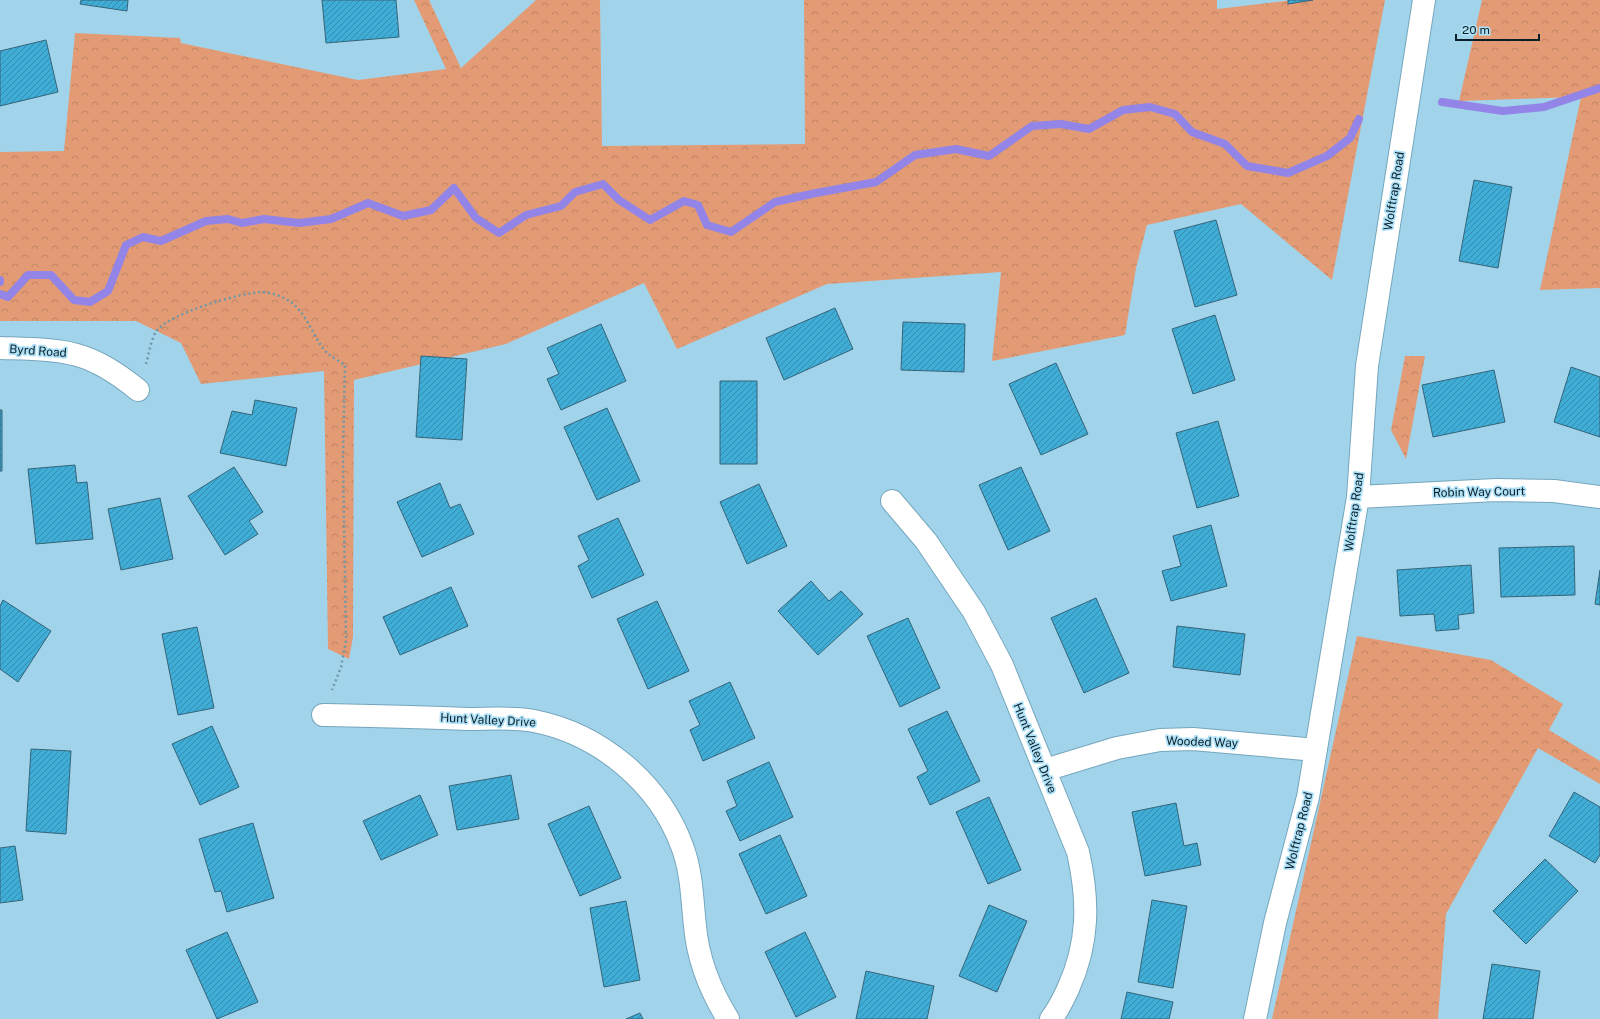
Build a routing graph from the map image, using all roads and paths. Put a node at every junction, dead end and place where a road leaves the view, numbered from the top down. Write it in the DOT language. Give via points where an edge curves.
graph roads {
  1 [pos="1424,0"];
  2 [pos="0,348"];
  3 [pos="138,390"];
  4 [pos="1358,497"];
  5 [pos="1600,497"];
  6 [pos="892,501"];
  7 [pos="323,715"];
  8 [pos="1316,750"];
  9 [pos="1045,770"];
  10 [pos="728,1019"];
  11 [pos="1051,1019"];
  12 [pos="1256,1019"];
  1 -- 4 [label="street, Wolftrap Road" via="1367,366"];
  2 -- 3 [label="street, Byrd Road" via="57,350 77,354 98,362"];
  3 -- 7 [label="path" via="157,330 176,316 232,297 262,292 292,303 306,317 327,352 345,365 343,464 346,641 341,667"];
  4 -- 5 [label="street, Robin Way Court" via="1496,490 1554,491"];
  4 -- 8 [label="street, Wolftrap Road"];
  6 -- 9 [label="street, Hunt Valley Drive" via="926,541 974,612 1002,665"];
  7 -- 10 [label="street, Hunt Valley Drive" via="533,720 576,734 612,754 637,775 661,805 682,846 691,880 701,962 716,1000"];
  8 -- 9 [label="street, Wooded Way" via="1193,739 1160,740 1117,748"];
  8 -- 12 [label="street, Wolftrap Road" via="1308,797 1275,923"];
  9 -- 11 [label="street, Hunt Valley Drive" via="1078,852 1086,912 1084,938 1077,968"];
}
